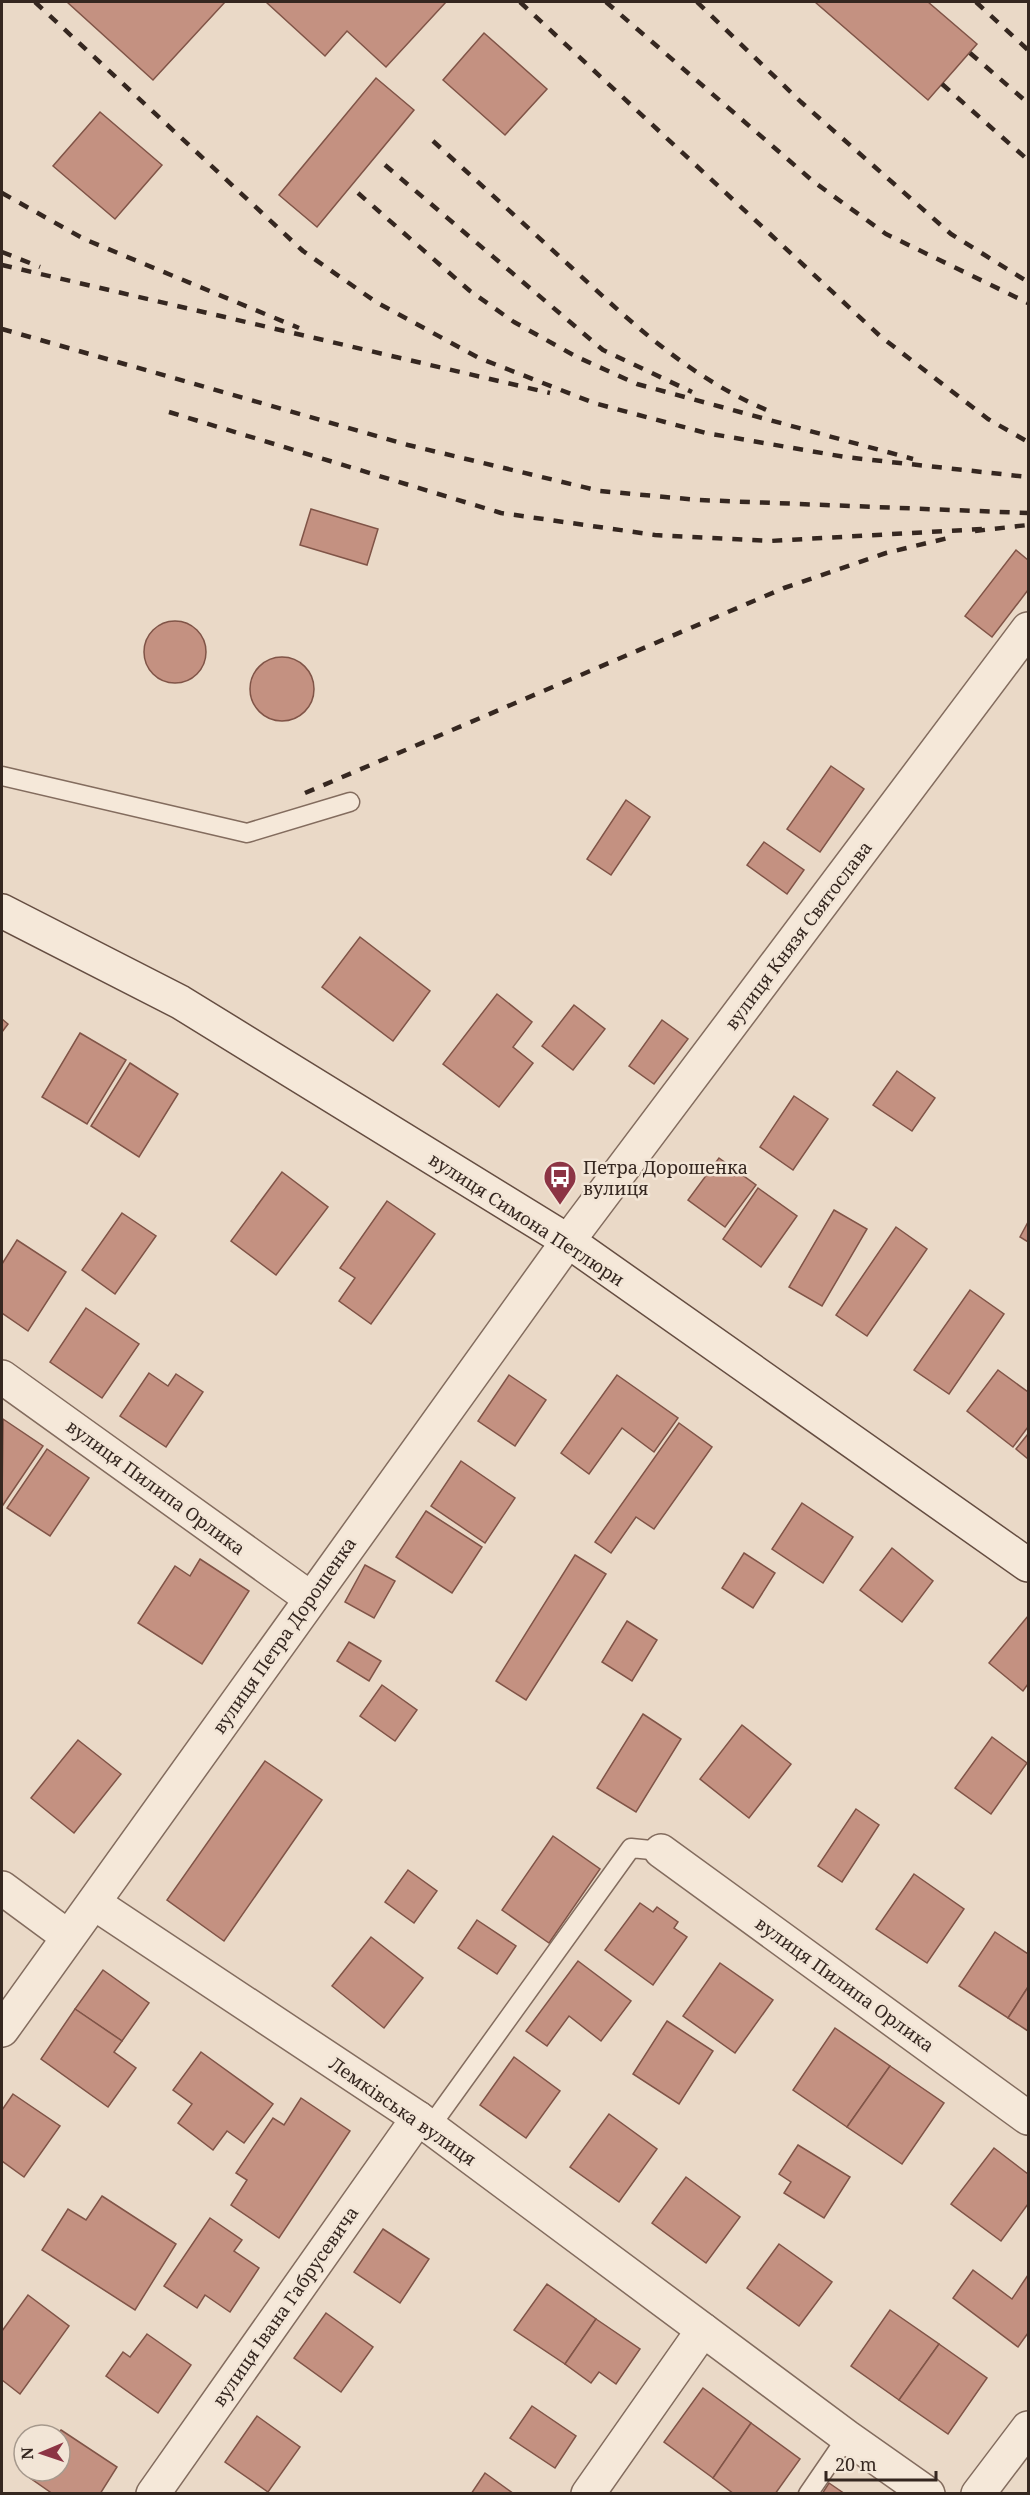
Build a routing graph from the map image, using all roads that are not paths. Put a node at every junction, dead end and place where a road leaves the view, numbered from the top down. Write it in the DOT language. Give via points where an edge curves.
graph roads {
  1 [pos="1029,629"];
  2 [pos="2,776"];
  3 [pos="350,802"];
  4 [pos="2,911"];
  5 [pos="568,1241"];
  6 [pos="2,1377"];
  7 [pos="1029,1565"];
  8 [pos="310,1598"];
  9 [pos="661,1851"];
  10 [pos="2,1887"];
  11 [pos="94,1903"];
  12 [pos="67,1936"];
  13 [pos="2,2030"];
  14 [pos="1029,2118"];
  15 [pos="424,2122"];
  16 [pos="703,2330"];
  17 [pos="1029,2428"];
  18 [pos="847,2437"];
  19 [pos="153,2493"];
  20 [pos="588,2493"];
  21 [pos="808,2493"];
  22 [pos="928,2493"];
  23 [pos="978,2493"];
  1 -- 5 [label="street, вулиця Князя Святослава"];
  2 -- 3 [label="lane" via="247,833"];
  4 -- 5 [label="street, вулиця Симона Петлюри" via="180,1002"];
  5 -- 7 [label="street, вулиця Симона Петлюри"];
  5 -- 8 [label="street, вулиця Петра Дорошенка"];
  6 -- 8 [label="street, вулиця Пилипа Орлика"];
  8 -- 11 [label="street, вулиця Петра Дорошенка"];
  9 -- 14 [label="street, вулиця Пилипа Орлика"];
  9 -- 15 [label="lane" via="631,1848"];
  10 -- 12 [label="street"];
  11 -- 12 [label="street, вулиця Петра Дорошенка"];
  11 -- 15 [label="street, Лемківська вулиця"];
  12 -- 13 [label="street, вулиця Петра Дорошенка"];
  15 -- 16 [label="street, Лемківська вулиця"];
  15 -- 19 [label="street, вулиця Івана Габрусевича"];
  16 -- 18 [label="street, Лемківська вулиця"];
  16 -- 20 [label="street"];
  17 -- 23 [label="street"];
  18 -- 21 [label="lane"];
  18 -- 22 [label="street, Лемківська вулиця"];
}
